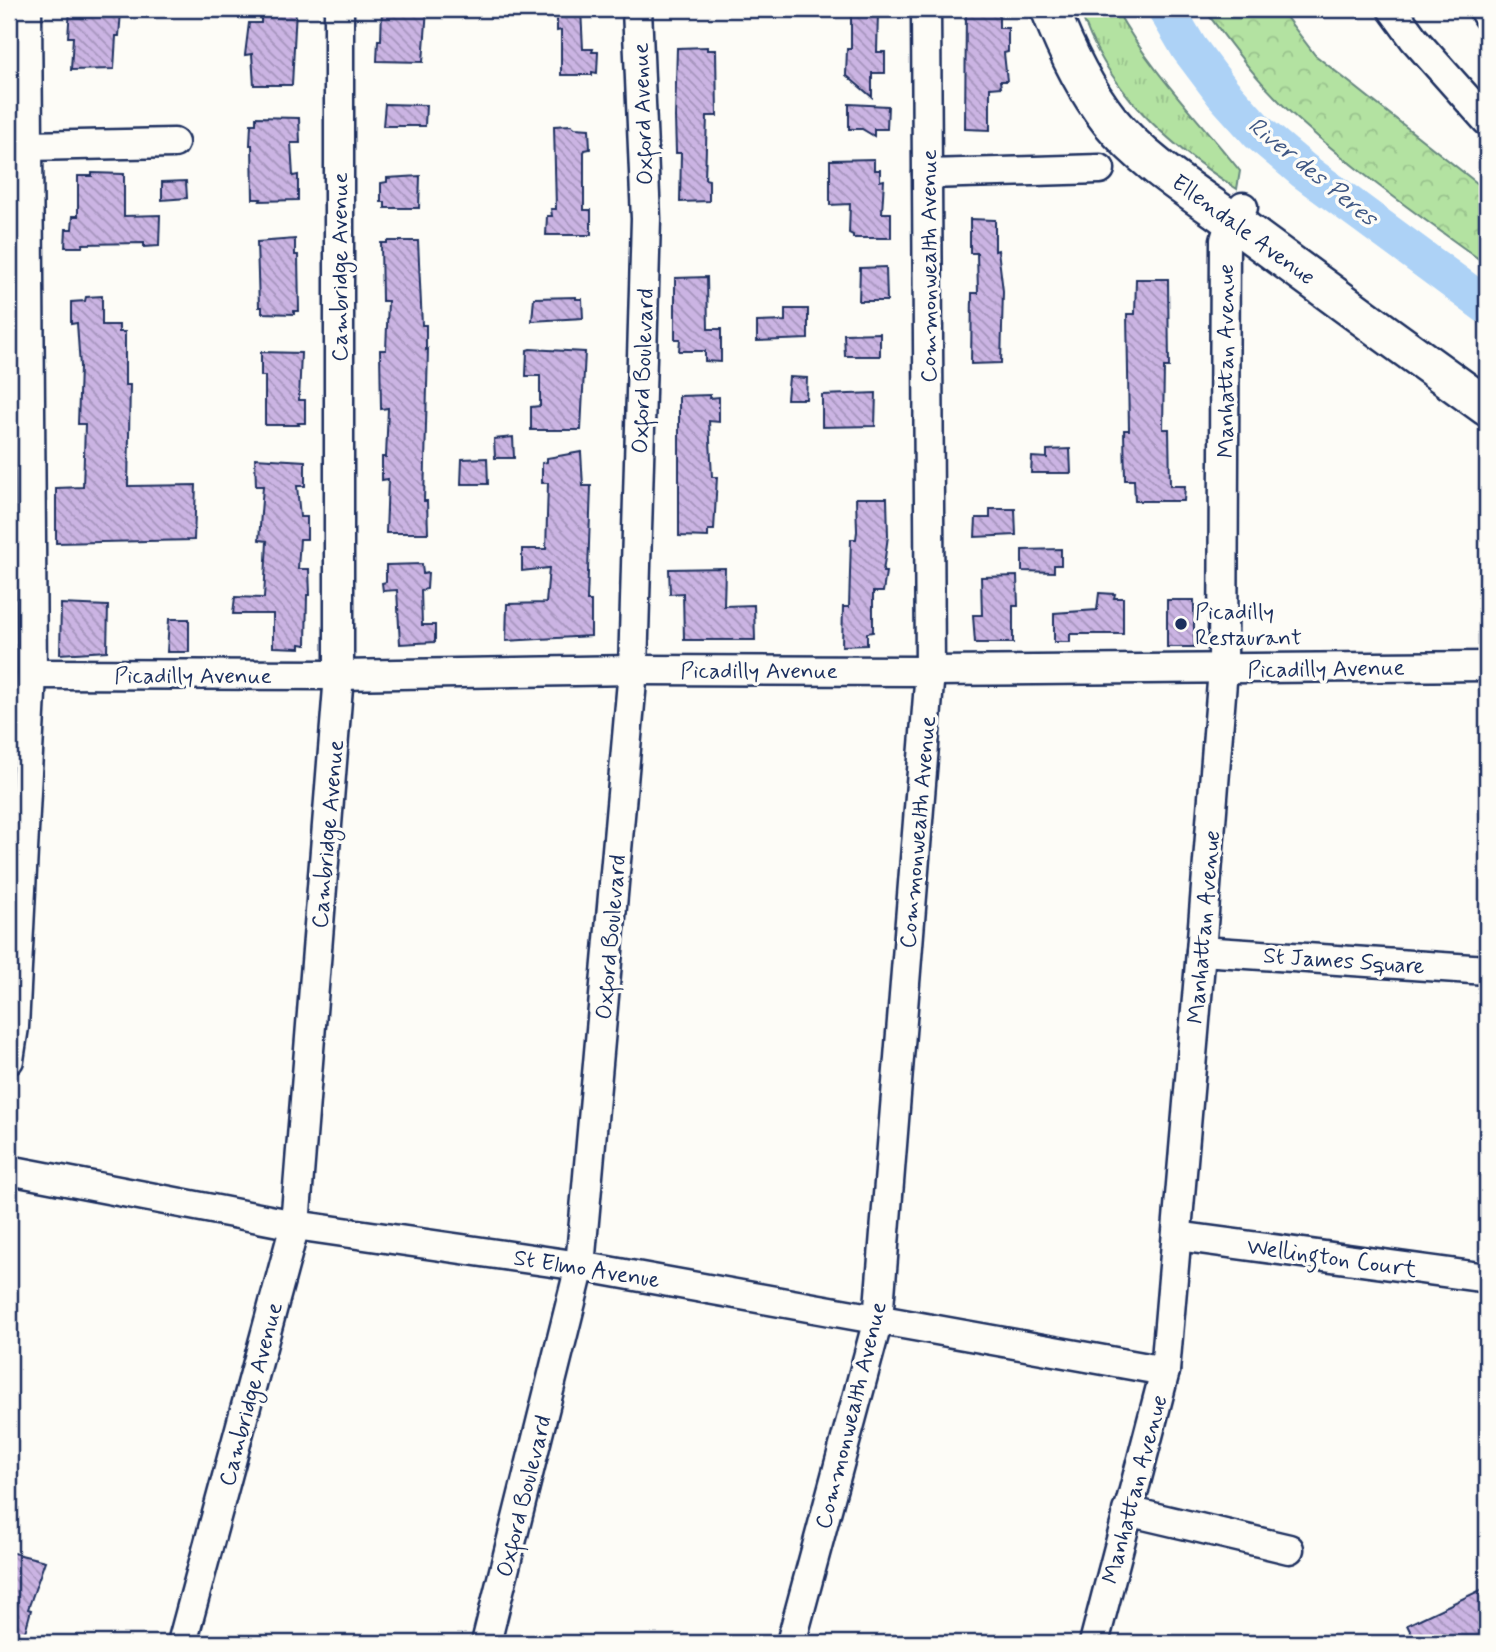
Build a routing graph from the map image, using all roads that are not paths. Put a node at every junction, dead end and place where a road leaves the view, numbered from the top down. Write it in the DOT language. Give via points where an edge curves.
graph roads {
  1 [pos="27,9"];
  2 [pos="339,9"];
  3 [pos="637,9"];
  4 [pos="926,9"];
  5 [pos="1049,9"];
  6 [pos="1068,9"];
  7 [pos="1392,9"];
  8 [pos="1483,9"];
  9 [pos="1487,16"];
  10 [pos="1487,121"];
  11 [pos="174,143"];
  12 [pos="28,146"];
  13 [pos="1100,169"];
  14 [pos="927,174"];
  15 [pos="1238,214"];
  16 [pos="646,219"];
  17 [pos="1487,385"];
  18 [pos="1487,407"];
  19 [pos="1487,666"];
  20 [pos="1223,669"];
  21 [pos="634,670"];
  22 [pos="930,671"];
  23 [pos="32,674"];
  24 [pos="339,675"];
  25 [pos="1201,951"];
  26 [pos="1487,970"];
  27 [pos="9,1060"];
  28 [pos="9,1170"];
  29 [pos="295,1225"];
  30 [pos="1177,1236"];
  31 [pos="580,1266"];
  32 [pos="1487,1278"];
  33 [pos="878,1320"];
  34 [pos="1165,1371"];
  35 [pos="1127,1511"];
  36 [pos="1289,1549"];
  37 [pos="183,1643"];
  38 [pos="486,1643"];
  39 [pos="791,1643"];
  40 [pos="1094,1643"];
  1 -- 12 [label="street"];
  2 -- 24 [label="street, Cambridge Avenue"];
  3 -- 16 [label="street, Oxford Avenue"];
  4 -- 14 [label="street, Commonwealth Avenue"];
  5 -- 15 [label="main road, Ellendale Avenue" via="1092,97 1110,121 1151,160"];
  6 -- 15 [label="main road, Ellendale Avenue" via="1097,75 1142,130"];
  7 -- 10 [label="street"];
  8 -- 9 [label="street"];
  11 -- 12 [label="street"];
  12 -- 23 [label="street"];
  13 -- 14 [label="street"];
  14 -- 22 [label="street, Commonwealth Avenue"];
  15 -- 17 [label="main road, Ellendale Avenue"];
  15 -- 18 [label="main road, Ellendale Avenue"];
  15 -- 20 [label="street, Manhattan Avenue" via="1225,240"];
  16 -- 21 [label="street, Oxford Boulevard"];
  19 -- 20 [label="street, Picadilly Avenue"];
  20 -- 22 [label="street, Picadilly Avenue"];
  20 -- 25 [label="street, Manhattan Avenue"];
  21 -- 22 [label="street, Picadilly Avenue"];
  21 -- 24 [label="street, Picadilly Avenue"];
  21 -- 31 [label="street, Oxford Boulevard"];
  22 -- 33 [label="street, Commonwealth Avenue"];
  23 -- 24 [label="street, Picadilly Avenue"];
  23 -- 27 [label="street" via="15,1027"];
  24 -- 29 [label="street, Cambridge Avenue"];
  25 -- 26 [label="street, St James Square"];
  25 -- 30 [label="street, Manhattan Avenue"];
  28 -- 29 [label="street, St Elmo Avenue"];
  29 -- 31 [label="street, St Elmo Avenue"];
  29 -- 37 [label="street, Cambridge Avenue"];
  30 -- 32 [label="street, Wellington Court"];
  30 -- 34 [label="street, Manhattan Avenue"];
  31 -- 33 [label="street, St Elmo Avenue"];
  31 -- 38 [label="street, Oxford Boulevard"];
  33 -- 34 [label="street, St Elmo Avenue"];
  33 -- 39 [label="street, Commonwealth Avenue"];
  34 -- 35 [label="street, Manhattan Avenue"];
  35 -- 36 [label="street"];
  35 -- 40 [label="street, Manhattan Avenue"];
}
